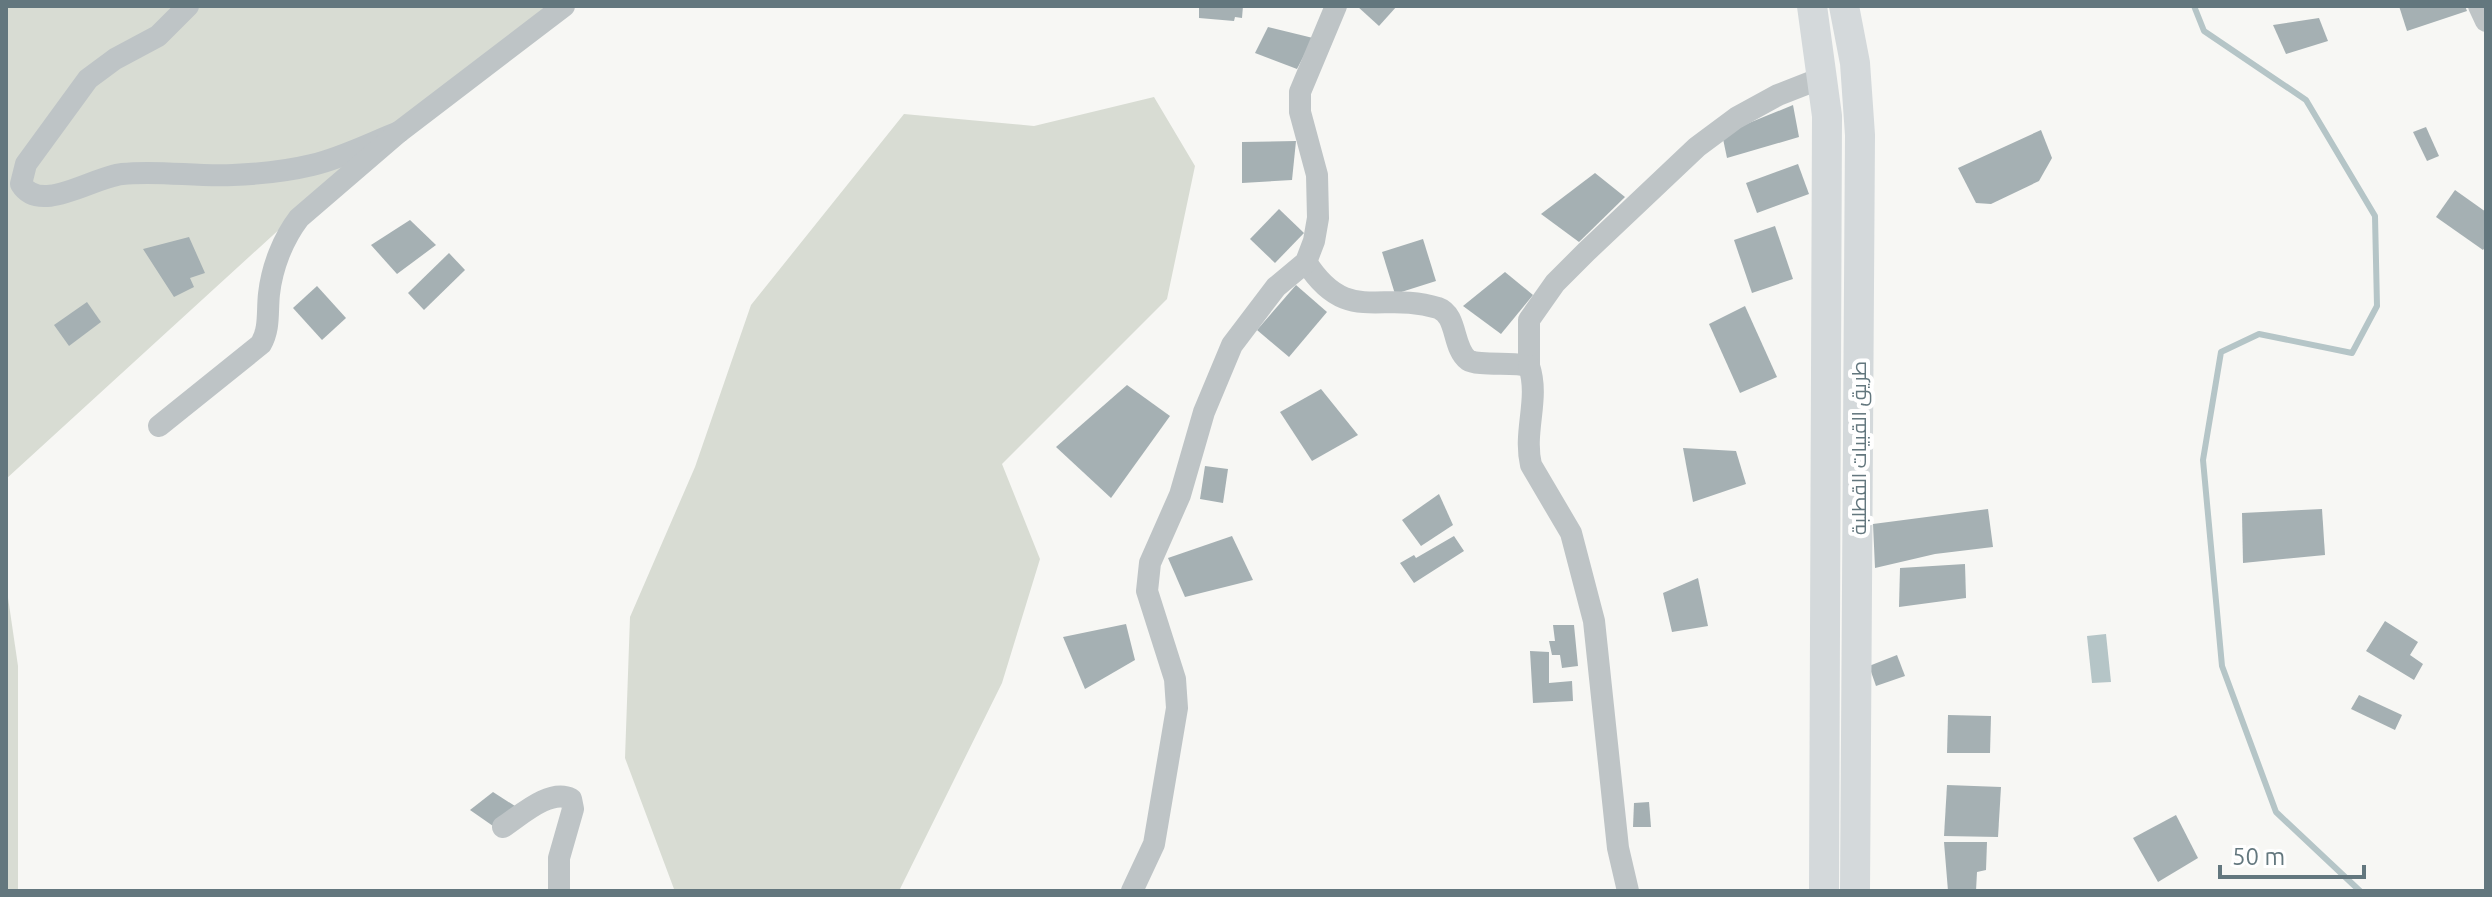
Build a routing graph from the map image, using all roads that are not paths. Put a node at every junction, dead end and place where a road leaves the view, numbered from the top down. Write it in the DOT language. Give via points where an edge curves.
graph roads {
  1 [pos="188,6"];
  2 [pos="564,6"];
  3 [pos="1336,6"];
  4 [pos="1812,6"];
  5 [pos="1844,6"];
  6 [pos="2479,6"];
  7 [pos="2486,21"];
  8 [pos="1824,77"];
  9 [pos="399,132"];
  10 [pos="1306,262"];
  11 [pos="1529,366"];
  12 [pos="159,426"];
  13 [pos="503,827"];
  14 [pos="559,891"];
  15 [pos="1132,891"];
  16 [pos="1628,891"];
  17 [pos="1824,891"];
  18 [pos="1855,891"];
  1 -- 9 [label="street" via="158,36 115,59 81,88 26,164 21,184 30,195 51,197 126,174 233,175 296,168"];
  2 -- 9 [label="street"];
  3 -- 10 [label="street" via="1300,92 1300,112 1317,175 1318,218"];
  4 -- 8 [label="main road"];
  5 -- 18 [label="main road, طريق القبيات القطلبة" via="1860,135"];
  6 -- 7 [label="street"];
  8 -- 11 [label="street" via="1736,118 1697,147 1587,251 1529,320"];
  8 -- 17 [label="main road"];
  9 -- 12 [label="street" via="288,233 269,291 261,344"];
  10 -- 11 [label="street" via="1325,287 1343,299 1440,308 1464,356 1473,362"];
  10 -- 15 [label="street" via="1276,287 1232,345 1204,412 1180,495 1150,563 1147,591 1175,679 1177,708 1154,844"];
  11 -- 16 [label="street" via="1534,395 1528,452 1571,533 1594,621 1618,848"];
  13 -- 14 [label="street" via="548,799 569,796 573,809 559,858"];
}
